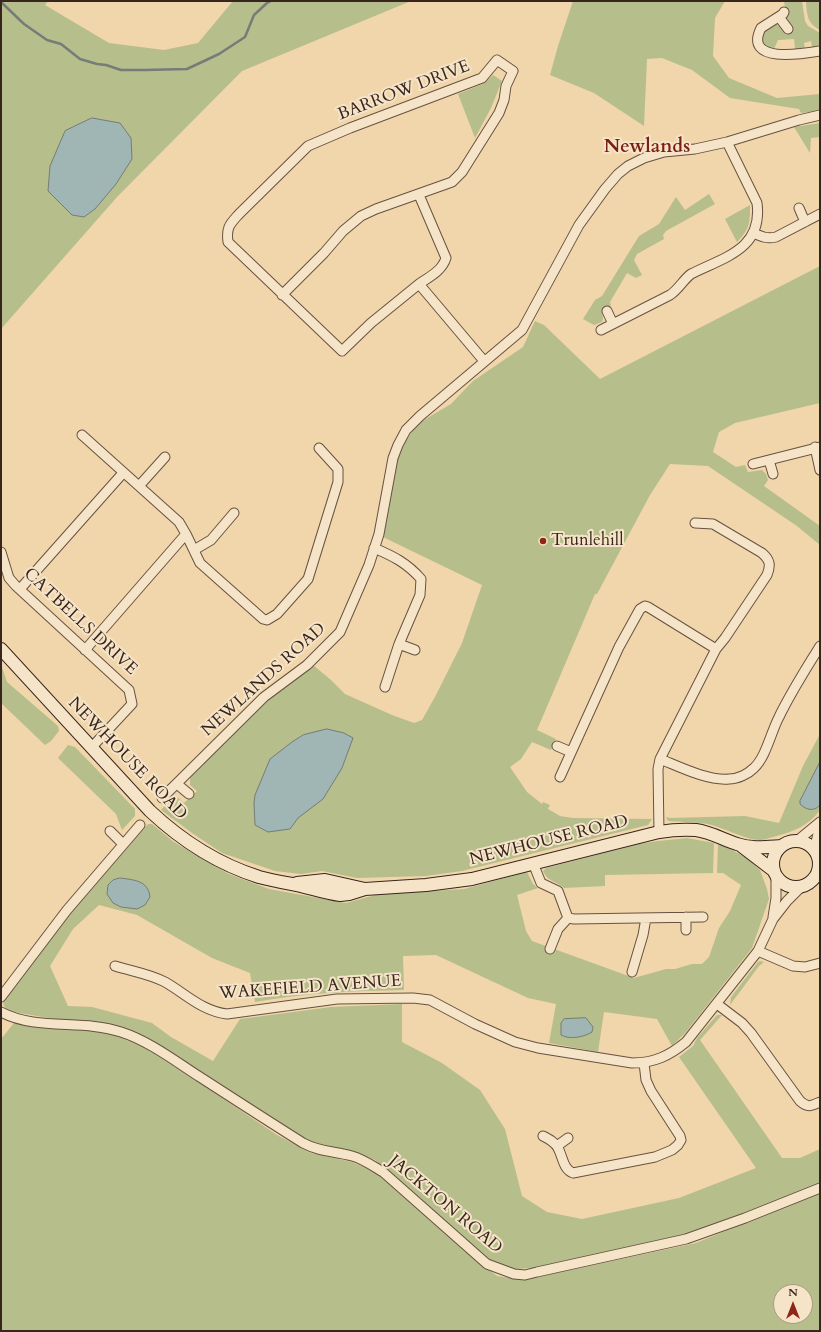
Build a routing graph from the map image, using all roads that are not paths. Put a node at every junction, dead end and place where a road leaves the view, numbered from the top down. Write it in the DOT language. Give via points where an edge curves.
graph roads {
  1 [pos="788,29"];
  2 [pos="820,51"];
  3 [pos="820,115"];
  4 [pos="727,142"];
  5 [pos="419,195"];
  6 [pos="799,208"];
  7 [pos="820,214"];
  8 [pos="805,222"];
  9 [pos="754,233"];
  10 [pos="419,284"];
  11 [pos="282,295"];
  12 [pos="607,311"];
  13 [pos="613,324"];
  14 [pos="601,330"];
  15 [pos="484,361"];
  16 [pos="82,435"];
  17 [pos="817,447"];
  18 [pos="318,448"];
  19 [pos="165,457"];
  20 [pos="769,460"];
  21 [pos="753,464"];
  22 [pos="820,470"];
  23 [pos="123,473"];
  24 [pos="773,474"];
  25 [pos="139,486"];
  26 [pos="234,512"];
  27 [pos="695,523"];
  28 [pos="186,534"];
  29 [pos="374,548"];
  30 [pos="194,550"];
  31 [pos="1,552"];
  32 [pos="20,589"];
  33 [pos="400,644"];
  34 [pos="820,646"];
  35 [pos="1,649"];
  36 [pos="716,649"];
  37 [pos="85,650"];
  38 [pos="415,650"];
  39 [pos="385,688"];
  40 [pos="557,746"];
  41 [pos="91,748"];
  42 [pos="571,752"];
  43 [pos="660,759"];
  44 [pos="560,777"];
  45 [pos="176,784"];
  46 [pos="189,794"];
  47 [pos="162,798"];
  48 [pos="820,822"];
  49 [pos="140,825"];
  50 [pos="820,825"];
  51 [pos="110,831"];
  52 [pos="659,832"];
  53 [pos="797,841"];
  54 [pos="123,844"];
  55 [pos="739,845"];
  56 [pos="781,846"];
  57 [pos="817,855"];
  58 [pos="533,863"];
  59 [pos="775,874"];
  60 [pos="810,884"];
  61 [pos="686,917"];
  62 [pos="703,917"];
  63 [pos="568,918"];
  64 [pos="646,918"];
  65 [pos="773,919"];
  66 [pos="686,930"];
  67 [pos="550,949"];
  68 [pos="758,951"];
  69 [pos="820,963"];
  70 [pos="115,966"];
  71 [pos="632,972"];
  72 [pos="1,997"];
  73 [pos="716,1004"];
  74 [pos="1,1012"];
  75 [pos="644,1063"];
  76 [pos="820,1102"];
  77 [pos="543,1136"];
  78 [pos="568,1138"];
  79 [pos="557,1146"];
  80 [pos="820,1188"];
  1 -- 2 [label="street" via="782,14 763,27 759,31 758,45 762,51 771,54"];
  3 -- 4 [label="street, NEWLANDS ROAD"];
  4 -- 9 [label="street" via="756,203 758,213"];
  4 -- 15 [label="street, NEWLANDS ROAD" via="664,152 644,158 618,174 579,225 522,330"];
  5 -- 10 [label="street" via="446,258 439,270"];
  5 -- 11 [label="street, BARROW DRIVE" via="361,216 343,231"];
  5 -- 11 [label="street, BARROW DRIVE" via="452,182 462,172 499,113 513,71 497,60 482,78 308,146 229,225 228,242"];
  6 -- 8 [label="street"];
  7 -- 8 [label="street"];
  8 -- 9 [label="street" via="769,239"];
  9 -- 13 [label="street" via="748,243 686,278 670,295"];
  10 -- 11 [label="street, BARROW DRIVE" via="371,322 342,352"];
  10 -- 15 [label="street"];
  12 -- 13 [label="street"];
  13 -- 14 [label="street"];
  15 -- 29 [label="street, NEWLANDS ROAD" via="406,430 393,458 379,534"];
  16 -- 23 [label="street"];
  17 -- 20 [label="street"];
  17 -- 22 [label="street"];
  18 -- 30 [label="street" via="338,469 338,482 308,579 277,614 267,620 263,619 200,563"];
  19 -- 25 [label="street"];
  20 -- 21 [label="street"];
  20 -- 24 [label="street"];
  23 -- 25 [label="street"];
  23 -- 32 [label="street"];
  25 -- 28 [label="street" via="179,522"];
  26 -- 30 [label="street" via="210,540"];
  27 -- 36 [label="street" via="718,526 762,553 770,563 767,575"];
  28 -- 30 [label="street"];
  28 -- 37 [label="street"];
  29 -- 33 [label="street" via="395,557 421,579 420,595"];
  29 -- 45 [label="street, NEWLANDS ROAD" via="340,632 308,665 264,697"];
  31 -- 32 [label="street, CATBELLS DRIVE" via="9,578"];
  32 -- 37 [label="street, CATBELLS DRIVE"];
  33 -- 38 [label="street"];
  33 -- 39 [label="street"];
  34 -- 43 [label="street" via="778,718 760,761 746,774 730,780 712,778"];
  35 -- 41 [label="street, NEWHOUSE ROAD"];
  36 -- 42 [label="street" via="648,607 642,607 636,613 619,647"];
  36 -- 43 [label="street"];
  37 -- 41 [label="street, CATBELLS DRIVE" via="129,690 132,699 132,704"];
  40 -- 42 [label="street"];
  41 -- 58 [label="street, NEWHOUSE ROAD" via="150,812 189,844 229,865 258,876 340,895 365,889 472,879"];
  42 -- 44 [label="street"];
  43 -- 52 [label="street"];
  45 -- 46 [label="street"];
  45 -- 47 [label="street, NEWLANDS ROAD"];
  48 -- 53 [label="street"];
  49 -- 54 [label="street"];
  50 -- 57 [label="street"];
  51 -- 54 [label="street"];
  52 -- 55 [label="street, NEWHOUSE ROAD" via="677,829 697,830"];
  52 -- 58 [label="street, NEWHOUSE ROAD"];
  53 -- 56 [label="street"];
  53 -- 57 [label="street" via="807,844"];
  54 -- 72 [label="street" via="67,910"];
  55 -- 56 [label="street, NEWHOUSE ROAD" via="761,848"];
  55 -- 59 [label="street, NEWHOUSE ROAD"];
  56 -- 59 [label="street" via="774,854 772,865"];
  57 -- 60 [label="street" via="819,863"];
  58 -- 63 [label="street" via="541,883 558,891"];
  59 -- 60 [label="street" via="786,885 794,887"];
  59 -- 65 [label="street, WAKEFIELD AVENUE" via="776,898"];
  60 -- 65 [label="street, WAKEFIELD AVENUE"];
  61 -- 62 [label="street"];
  61 -- 64 [label="street"];
  61 -- 66 [label="street"];
  63 -- 64 [label="street"];
  63 -- 67 [label="street" via="558,929"];
  64 -- 71 [label="street"];
  65 -- 68 [label="street, WAKEFIELD AVENUE"];
  68 -- 69 [label="street" via="793,966 805,967"];
  68 -- 73 [label="street, WAKEFIELD AVENUE"];
  70 -- 75 [label="street, WAKEFIELD AVENUE" via="165,982 216,1013 227,1014 337,999 413,998 430,1000 515,1042 538,1048"];
  73 -- 75 [label="street, WAKEFIELD AVENUE" via="686,1042 672,1054"];
  73 -- 76 [label="street" via="752,1033 805,1106"];
  74 -- 80 [label="street, JACKTON ROAD" via="12,1018 49,1024 114,1030 151,1046 303,1143 315,1149 352,1156 383,1172 488,1264 514,1274 536,1272 686,1239"];
  75 -- 79 [label="street" via="646,1080 651,1091 680,1136 678,1145 655,1157 578,1173 570,1172 565,1167"];
  77 -- 79 [label="street"];
  78 -- 79 [label="street"];
}
